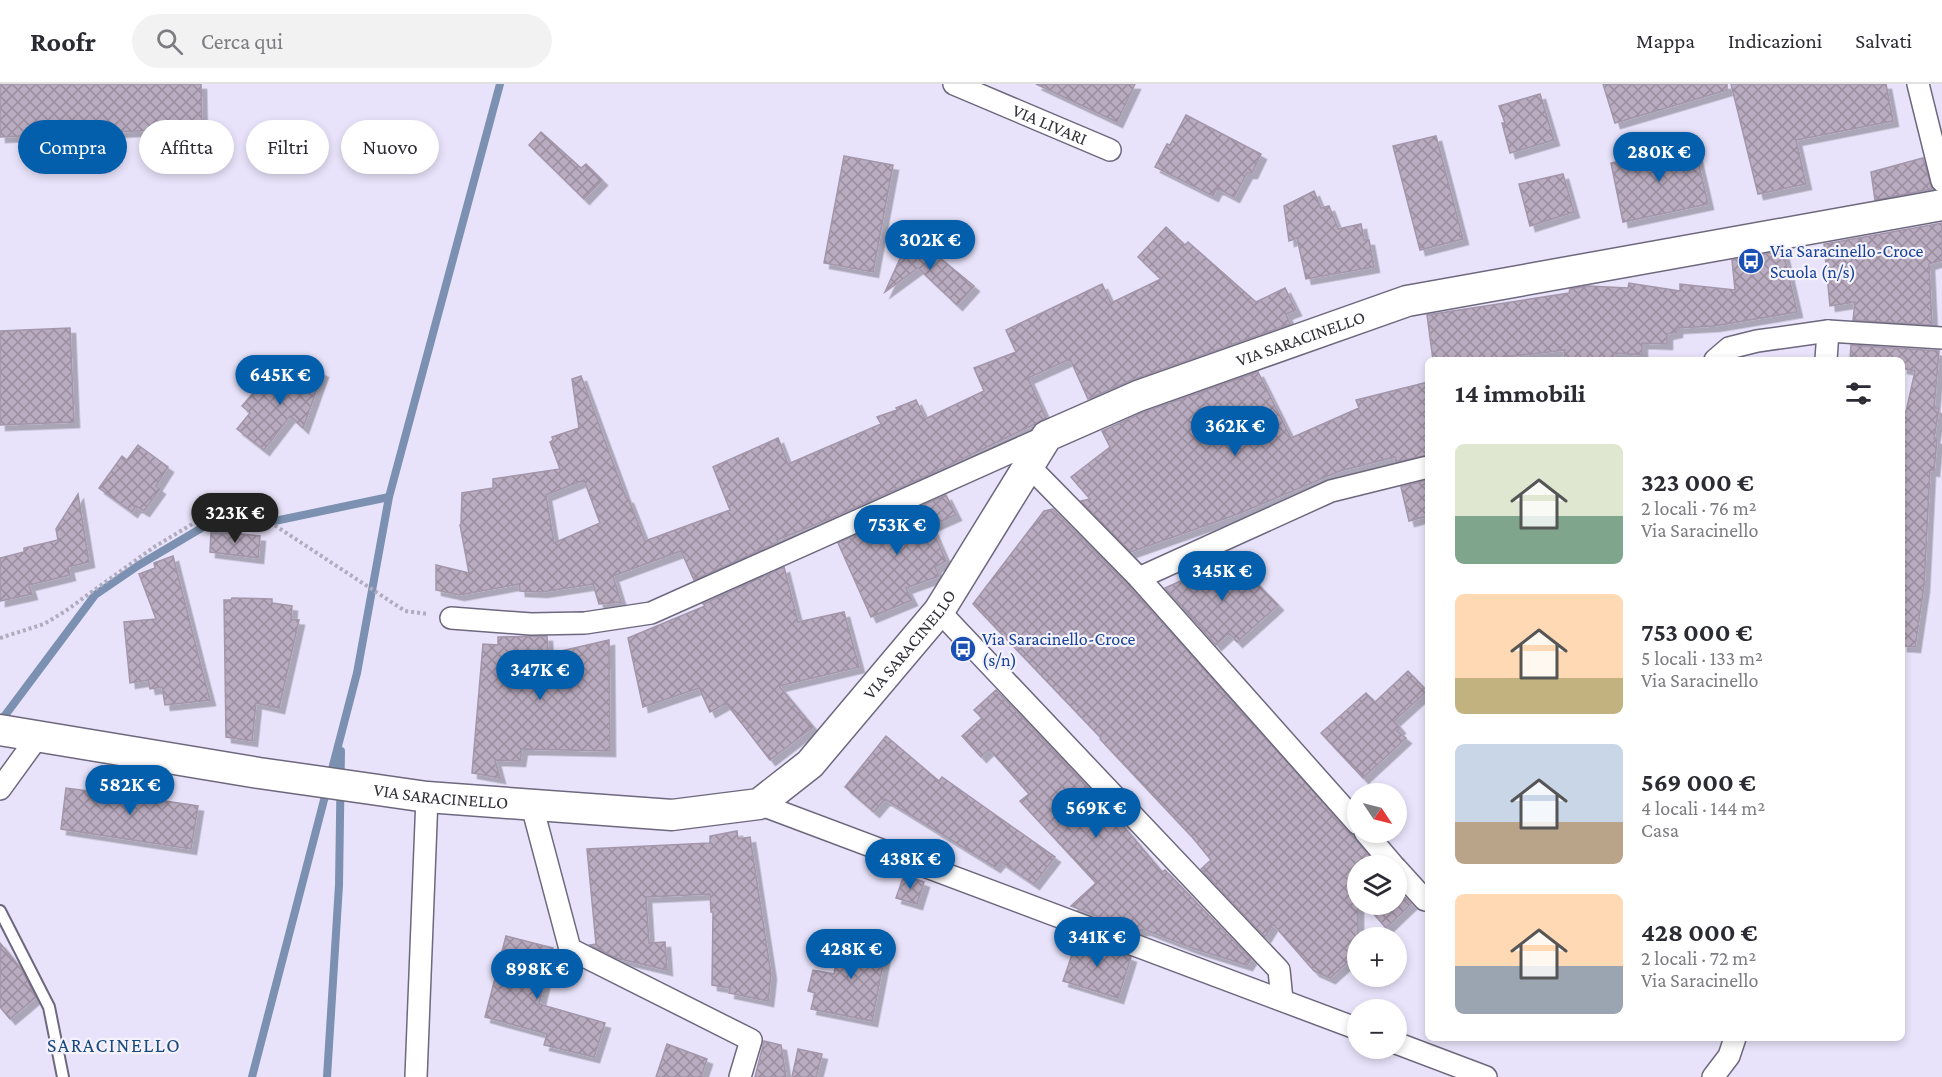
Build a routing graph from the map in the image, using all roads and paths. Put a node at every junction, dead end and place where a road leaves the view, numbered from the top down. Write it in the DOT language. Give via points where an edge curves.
graph roads {
  1 [pos="954,84"];
  2 [pos="1918,84"];
  3 [pos="1110,150"];
  4 [pos="1942,181"];
  5 [pos="1942,205"];
  6 [pos="1828,331"];
  7 [pos="1942,338"];
  8 [pos="1718,357"];
  9 [pos="1826,357"];
  10 [pos="1047,436"];
  11 [pos="1029,466"];
  12 [pos="1425,469"];
  13 [pos="1139,578"];
  14 [pos="939,611"];
  15 [pos="451,618"];
  16 [pos="0,638"];
  17 [pos="20,734"];
  18 [pos="0,789"];
  19 [pos="417,796"];
  20 [pos="759,804"];
  21 [pos="532,806"];
  22 [pos="1347,812"];
  23 [pos="1374,843"];
  24 [pos="1385,855"];
  25 [pos="1407,880"];
  26 [pos="1425,900"];
  27 [pos="0,911"];
  28 [pos="1282,1000"];
  29 [pos="1347,1025"];
  30 [pos="1734,1041"];
  31 [pos="1407,1047"];
  32 [pos="63,1077"];
  33 [pos="416,1077"];
  34 [pos="740,1077"];
  35 [pos="1486,1077"];
  36 [pos="1713,1077"];
  1 -- 3 [label="street, VIA LIVARI"];
  2 -- 4 [label="street"];
  5 -- 10 [label="street, VIA SARACINELLO" via="1407,302 1138,396"];
  6 -- 7 [label="street"];
  6 -- 8 [label="street" via="1747,343 1729,348"];
  6 -- 9 [label="street"];
  10 -- 11 [label="street, VIA SARACINELLO"];
  10 -- 15 [label="street" via="651,613 585,623 531,624"];
  11 -- 13 [label="street"];
  11 -- 14 [label="street, VIA SARACINELLO"];
  12 -- 13 [label="street" via="1331,491"];
  13 -- 22 [label="street"];
  14 -- 20 [label="street, VIA SARACINELLO" via="810,764"];
  14 -- 28 [label="street" via="1278,970"];
  15 -- 16 [label="path" via="405,611 244,505 214,511 154,547 44,624"];
  17 -- 18 [label="street"];
  17 -- 19 [label="street, VIA SARACINELLO"];
  19 -- 21 [label="street, VIA SARACINELLO"];
  19 -- 33 [label="street"];
  20 -- 21 [label="street, VIA SARACINELLO" via="672,815"];
  20 -- 28 [label="street"];
  21 -- 34 [label="street" via="570,948 751,1040"];
  23 -- 24 [label="street"];
  25 -- 26 [label="street"];
  27 -- 32 [label="lane" via="49,1007"];
  28 -- 29 [label="street"];
  30 -- 36 [label="street"];
  31 -- 35 [label="street"];
}
